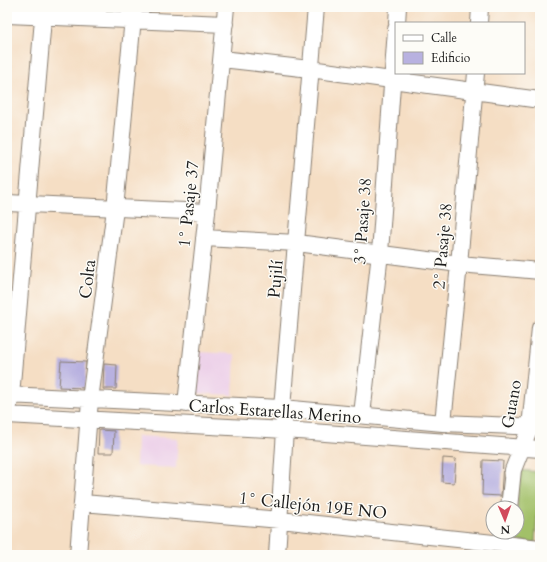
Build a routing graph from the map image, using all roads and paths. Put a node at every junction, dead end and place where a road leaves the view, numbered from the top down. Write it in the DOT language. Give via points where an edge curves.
graph roads {
  1 [pos="226,7"];
  2 [pos="316,7"];
  3 [pos="398,7"];
  4 [pos="480,7"];
  5 [pos="44,12"];
  6 [pos="133,13"];
  7 [pos="7,15"];
  8 [pos="397,22"];
  9 [pos="479,22"];
  10 [pos="225,24"];
  11 [pos="395,39"];
  12 [pos="222,59"];
  13 [pos="310,69"];
  14 [pos="476,74"];
  15 [pos="391,80"];
  16 [pos="474,90"];
  17 [pos="540,100"];
  18 [pos="7,203"];
  19 [pos="28,205"];
  20 [pos="115,209"];
  21 [pos="207,212"];
  22 [pos="204,238"];
  23 [pos="297,243"];
  24 [pos="380,253"];
  25 [pos="460,264"];
  26 [pos="540,271"];
  27 [pos="540,328"];
  28 [pos="9,396"];
  29 [pos="90,400"];
  30 [pos="186,404"];
  31 [pos="282,408"];
  32 [pos="7,415"];
  33 [pos="362,415"];
  34 [pos="89,419"];
  35 [pos="443,423"];
  36 [pos="535,427"];
  37 [pos="285,430"];
  38 [pos="521,449"];
  39 [pos="540,449"];
  40 [pos="510,500"];
  41 [pos="83,503"];
  42 [pos="280,520"];
  43 [pos="506,544"];
  44 [pos="540,548"];
  45 [pos="78,555"];
  46 [pos="277,555"];
  1 -- 10 [label="street, 1° Pasaje 37"];
  2 -- 13 [label="street, Pujilí"];
  3 -- 8 [label="street"];
  4 -- 9 [label="street"];
  5 -- 6 [label="street"];
  5 -- 7 [label="street"];
  5 -- 19 [label="street"];
  6 -- 10 [label="street"];
  6 -- 20 [label="street, Colta"];
  10 -- 12 [label="street, 1° Pasaje 37"];
  11 -- 15 [label="street, 3° Pasaje 38"];
  12 -- 13 [label="street"];
  12 -- 21 [label="street, 1° Pasaje 37"];
  13 -- 15 [label="street"];
  13 -- 23 [label="street, Pujilí"];
  14 -- 16 [label="street, 2° Pasaje 38"];
  15 -- 16 [label="street"];
  15 -- 24 [label="street, 3° Pasaje 38"];
  16 -- 17 [label="street"];
  16 -- 25 [label="street, 2° Pasaje 38"];
  18 -- 19 [label="street"];
  19 -- 20 [label="street"];
  19 -- 28 [label="street"];
  20 -- 21 [label="street"];
  20 -- 29 [label="street, Colta"];
  21 -- 22 [label="street, 1° Pasaje 37"];
  22 -- 23 [label="street"];
  22 -- 30 [label="street, 1° Pasaje 37"];
  23 -- 24 [label="street"];
  23 -- 31 [label="street, Pujilí"];
  24 -- 25 [label="street"];
  24 -- 33 [label="street, 3° Pasaje 38"];
  25 -- 26 [label="street"];
  25 -- 35 [label="street, 2° Pasaje 38"];
  27 -- 36 [label="street, Guano"];
  28 -- 29 [label="street, Carlos Estarellas Merino"];
  28 -- 32 [label="street"];
  29 -- 30 [label="street, Carlos Estarellas Merino"];
  29 -- 34 [label="street, Colta"];
  30 -- 31 [label="street, Carlos Estarellas Merino"];
  31 -- 33 [label="street, Carlos Estarellas Merino"];
  31 -- 37 [label="street, Pujilí"];
  32 -- 34 [label="street, Carlos Estarellas Merino"];
  33 -- 35 [label="street, Carlos Estarellas Merino"];
  34 -- 37 [label="street, Carlos Estarellas Merino"];
  34 -- 41 [label="street, Colta"];
  35 -- 36 [label="street, Carlos Estarellas Merino"];
  36 -- 38 [label="street, Guano"];
  37 -- 38 [label="street, Carlos Estarellas Merino"];
  37 -- 42 [label="street, Pujilí"];
  38 -- 39 [label="street, Carlos Estarellas Merino"];
  38 -- 40 [label="street, Guano" via="513,470"];
  41 -- 42 [label="street, 1° Callejón 19E NO"];
  41 -- 45 [label="street, Colta"];
  42 -- 43 [label="street, 1° Callejón 19E NO"];
  42 -- 46 [label="street, Pujilí"];
  43 -- 44 [label="street, 1° Callejón 19E NO"];
}
